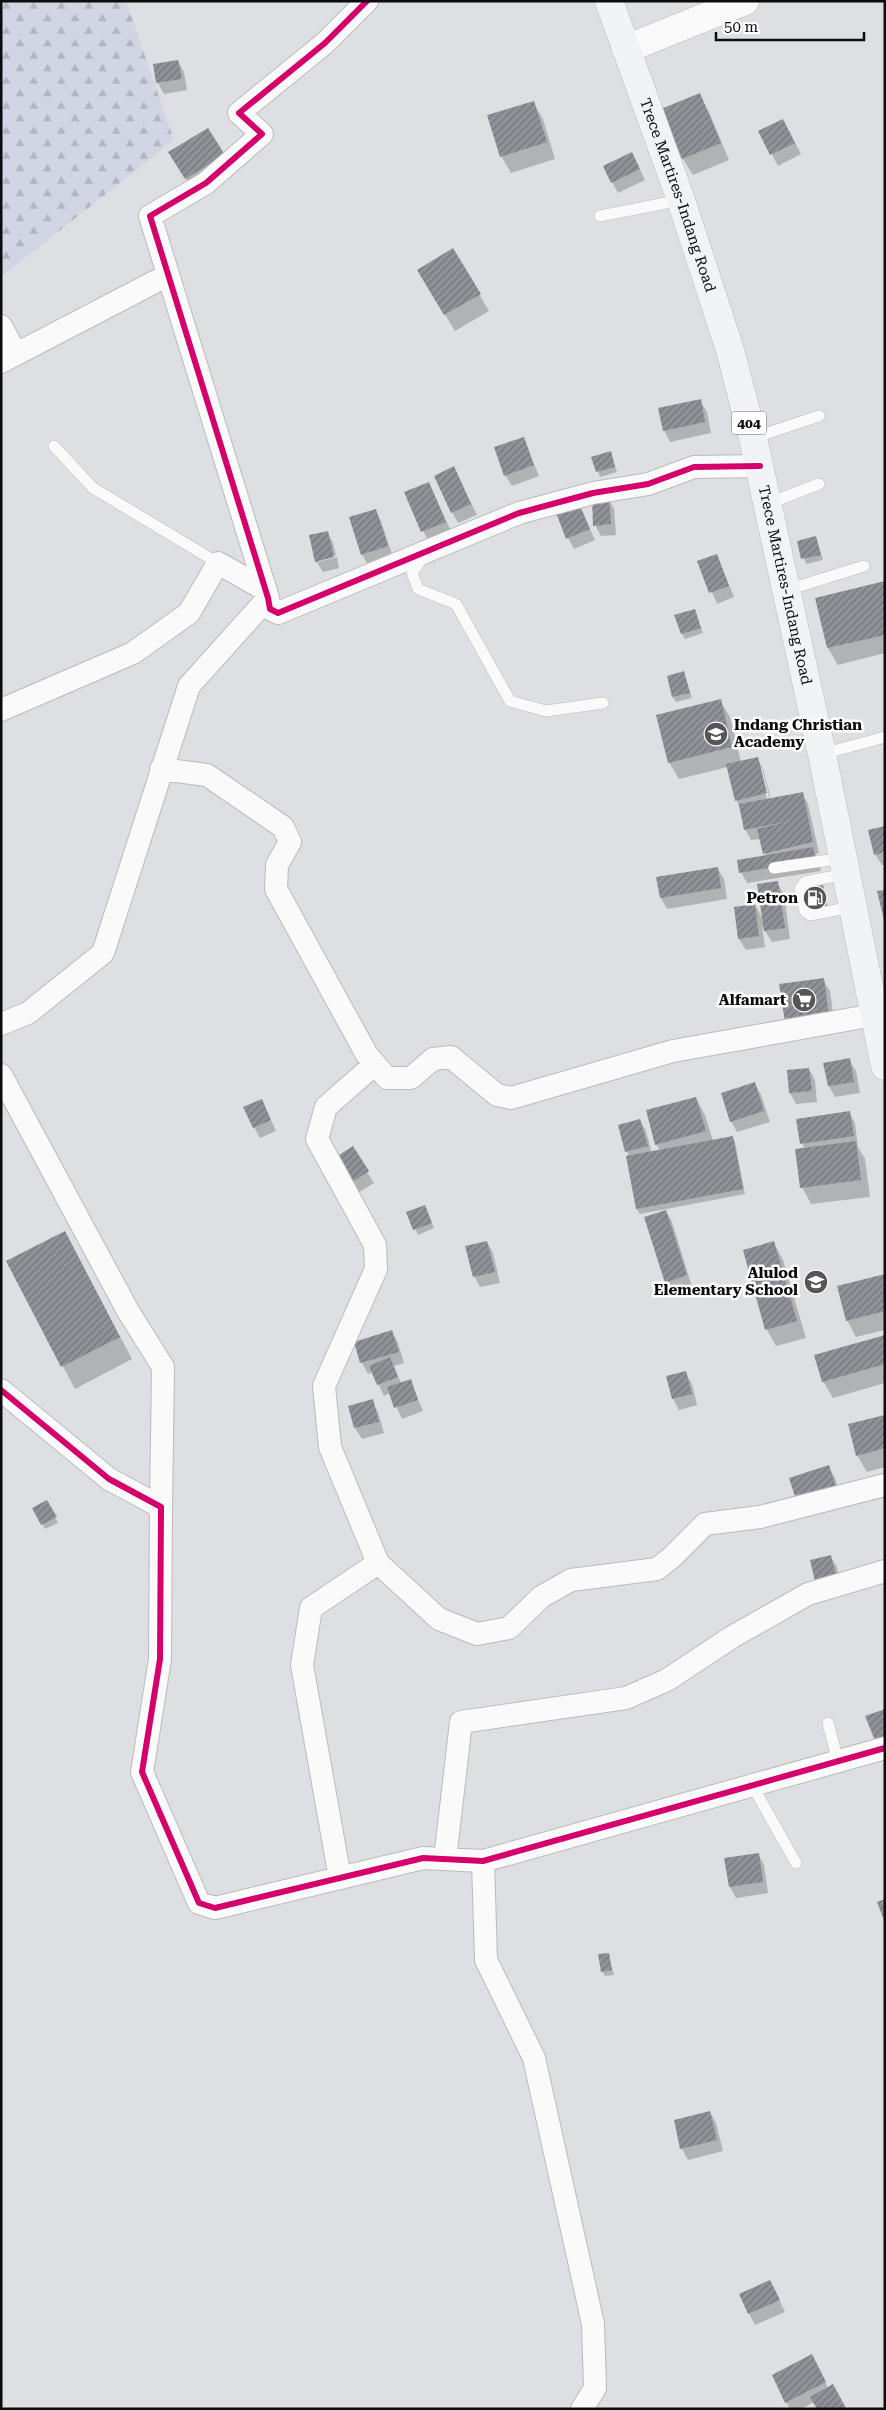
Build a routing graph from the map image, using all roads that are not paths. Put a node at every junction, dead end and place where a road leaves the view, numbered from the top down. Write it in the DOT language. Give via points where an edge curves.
graph roads {
  1 [pos="367,1"];
  2 [pos="609,1"];
  3 [pos="745,1"];
  4 [pos="626,49"];
  5 [pos="681,200"];
  6 [pos="600,216"];
  7 [pos="168,275"];
  8 [pos="1,326"];
  9 [pos="9,358"];
  10 [pos="819,416"];
  11 [pos="753,438"];
  12 [pos="54,446"];
  13 [pos="760,466"];
  14 [pos="819,484"];
  15 [pos="767,504"];
  16 [pos="429,550"];
  17 [pos="218,563"];
  18 [pos="864,566"];
  19 [pos="787,590"];
  20 [pos="267,594"];
  21 [pos="603,703"];
  22 [pos="1,710"];
  23 [pos="885,737"];
  24 [pos="822,754"];
  25 [pos="161,769"];
  26 [pos="845,866"];
  27 [pos="774,868"];
  28 [pos="852,907"];
  29 [pos="874,1015"];
  30 [pos="1,1024"];
  31 [pos="375,1064"];
  32 [pos="885,1066"];
  33 [pos="1,1075"];
  34 [pos="1,1390"];
  35 [pos="885,1485"];
  36 [pos="161,1507"];
  37 [pos="378,1563"];
  38 [pos="885,1571"];
  39 [pos="828,1723"];
  40 [pos="885,1748"];
  41 [pos="838,1761"];
  42 [pos="752,1785"];
  43 [pos="445,1859"];
  44 [pos="483,1861"];
  45 [pos="796,1863"];
  46 [pos="340,1878"];
  47 [pos="582,2409"];
  1 -- 7 [label="street" via="325,42 239,113 262,134 206,183 150,216"];
  2 -- 4 [label="main road, Trece Martires-Indang Road / 404"];
  3 -- 4 [label="street"];
  4 -- 5 [label="main road, Trece Martires-Indang Road / 404"];
  5 -- 6 [label="lane"];
  5 -- 11 [label="main road, Trece Martires-Indang Road / 404" via="730,350"];
  7 -- 9 [label="street"];
  7 -- 20 [label="street"];
  8 -- 9 [label="street"];
  10 -- 11 [label="lane"];
  11 -- 13 [label="main road, Trece Martires-Indang Road / 404"];
  12 -- 17 [label="lane" via="93,488"];
  13 -- 15 [label="main road, Trece Martires-Indang Road / 404"];
  13 -- 16 [label="street" via="694,467 648,484 593,493 519,513"];
  14 -- 15 [label="lane"];
  15 -- 19 [label="main road, Trece Martires-Indang Road / 404"];
  16 -- 20 [label="street" via="278,613 270,609"];
  16 -- 21 [label="lane" via="412,572 418,589 456,604 510,701 546,711"];
  17 -- 20 [label="street"];
  17 -- 22 [label="street" via="189,612 133,653"];
  18 -- 19 [label="lane"];
  19 -- 24 [label="main road, Trece Martires-Indang Road / 404"];
  20 -- 25 [label="street" via="189,686"];
  23 -- 24 [label="lane"];
  24 -- 26 [label="main road, Trece Martires-Indang Road / 404"];
  25 -- 30 [label="street" via="103,953 28,1013"];
  25 -- 31 [label="street" via="207,775 283,827 290,842 277,865 276,889 367,1055"];
  26 -- 27 [label="lane"];
  26 -- 28 [label="main road, Trece Martires-Indang Road / 404"];
  26 -- 28 [label="lane" via="805,882 800,889 805,911 810,916"];
  28 -- 29 [label="main road, Trece Martires-Indang Road / 404"];
  29 -- 31 [label="street" via="673,1051 511,1098 497,1095 451,1057 433,1059 411,1078 387,1078"];
  29 -- 32 [label="main road, Trece Martires-Indang Road / 404"];
  31 -- 37 [label="street" via="326,1106 317,1138 374,1245 376,1268 324,1386 330,1447"];
  33 -- 36 [label="street" via="128,1311 164,1367"];
  34 -- 36 [label="street" via="109,1479"];
  35 -- 37 [label="street" via="760,1517 705,1524 672,1558 657,1568 571,1580 541,1597 509,1628 477,1634 439,1619"];
  36 -- 46 [label="street" via="160,1659 142,1772 199,1904 215,1908"];
  37 -- 46 [label="street" via="310,1608 302,1665"];
  38 -- 43 [label="street" via="808,1594 732,1637 667,1680 626,1698 461,1722"];
  39 -- 41 [label="lane"];
  40 -- 41 [label="street"];
  41 -- 42 [label="street"];
  42 -- 44 [label="street"];
  42 -- 45 [label="lane"];
  43 -- 44 [label="street"];
  43 -- 46 [label="street" via="423,1858"];
  44 -- 47 [label="street" via="486,1960 534,2058 593,2324 595,2388"];
}
